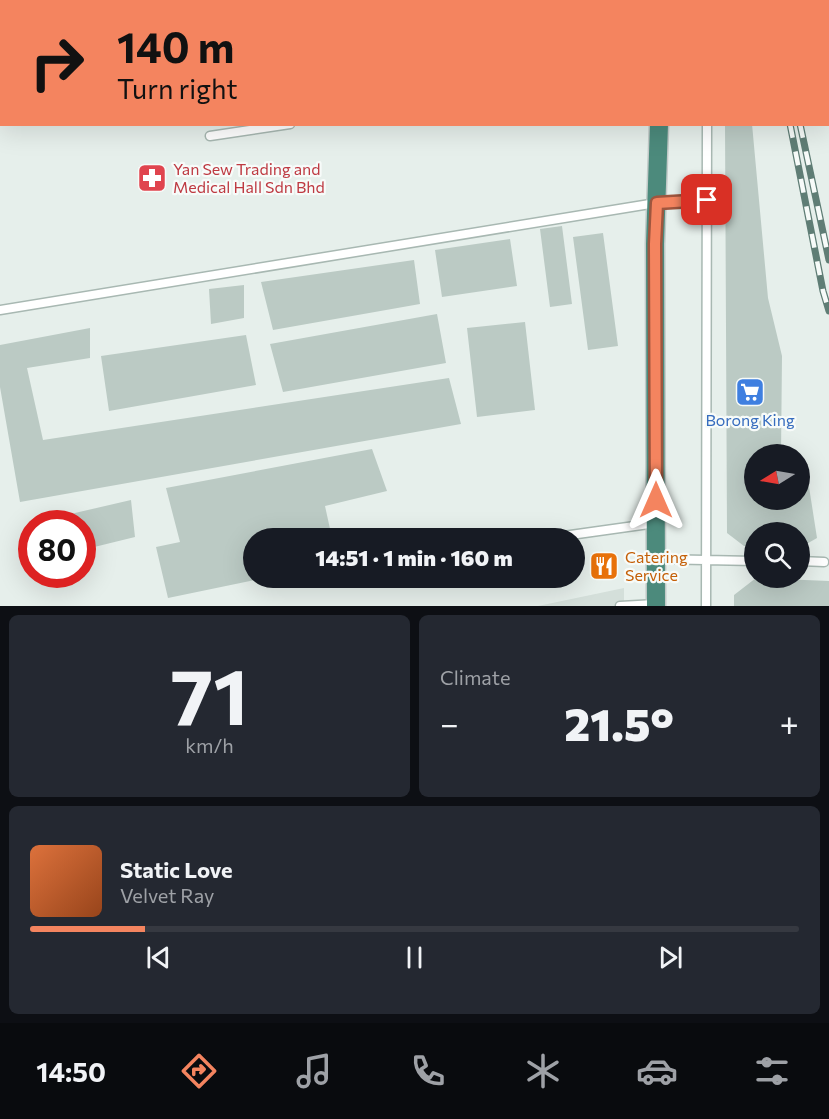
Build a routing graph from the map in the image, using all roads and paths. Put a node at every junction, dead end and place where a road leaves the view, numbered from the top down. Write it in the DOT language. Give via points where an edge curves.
graph roads {
  1 [pos="277,126"];
  2 [pos="659,126"];
  3 [pos="707,126"];
  4 [pos="210,136"];
  5 [pos="707,200"];
  6 [pos="657,203"];
  7 [pos="0,310"];
  8 [pos="656,523"];
  9 [pos="585,533"];
  10 [pos="656,559"];
  11 [pos="706,560"];
  12 [pos="744,561"];
  13 [pos="810,561"];
  14 [pos="824,562"];
  15 [pos="656,605"];
  16 [pos="620,606"];
  17 [pos="706,606"];
  1 -- 4 [label="lane"];
  2 -- 6 [label="highway"];
  3 -- 5 [label="lane"];
  5 -- 6 [label="lane"];
  5 -- 11 [label="lane"];
  6 -- 7 [label="lane"];
  6 -- 8 [label="highway"];
  8 -- 9 [label="lane"];
  8 -- 10 [label="highway"];
  10 -- 11 [label="lane"];
  10 -- 15 [label="highway"];
  11 -- 12 [label="lane"];
  11 -- 17 [label="lane"];
  13 -- 14 [label="lane"];
  15 -- 16 [label="lane"];
}
